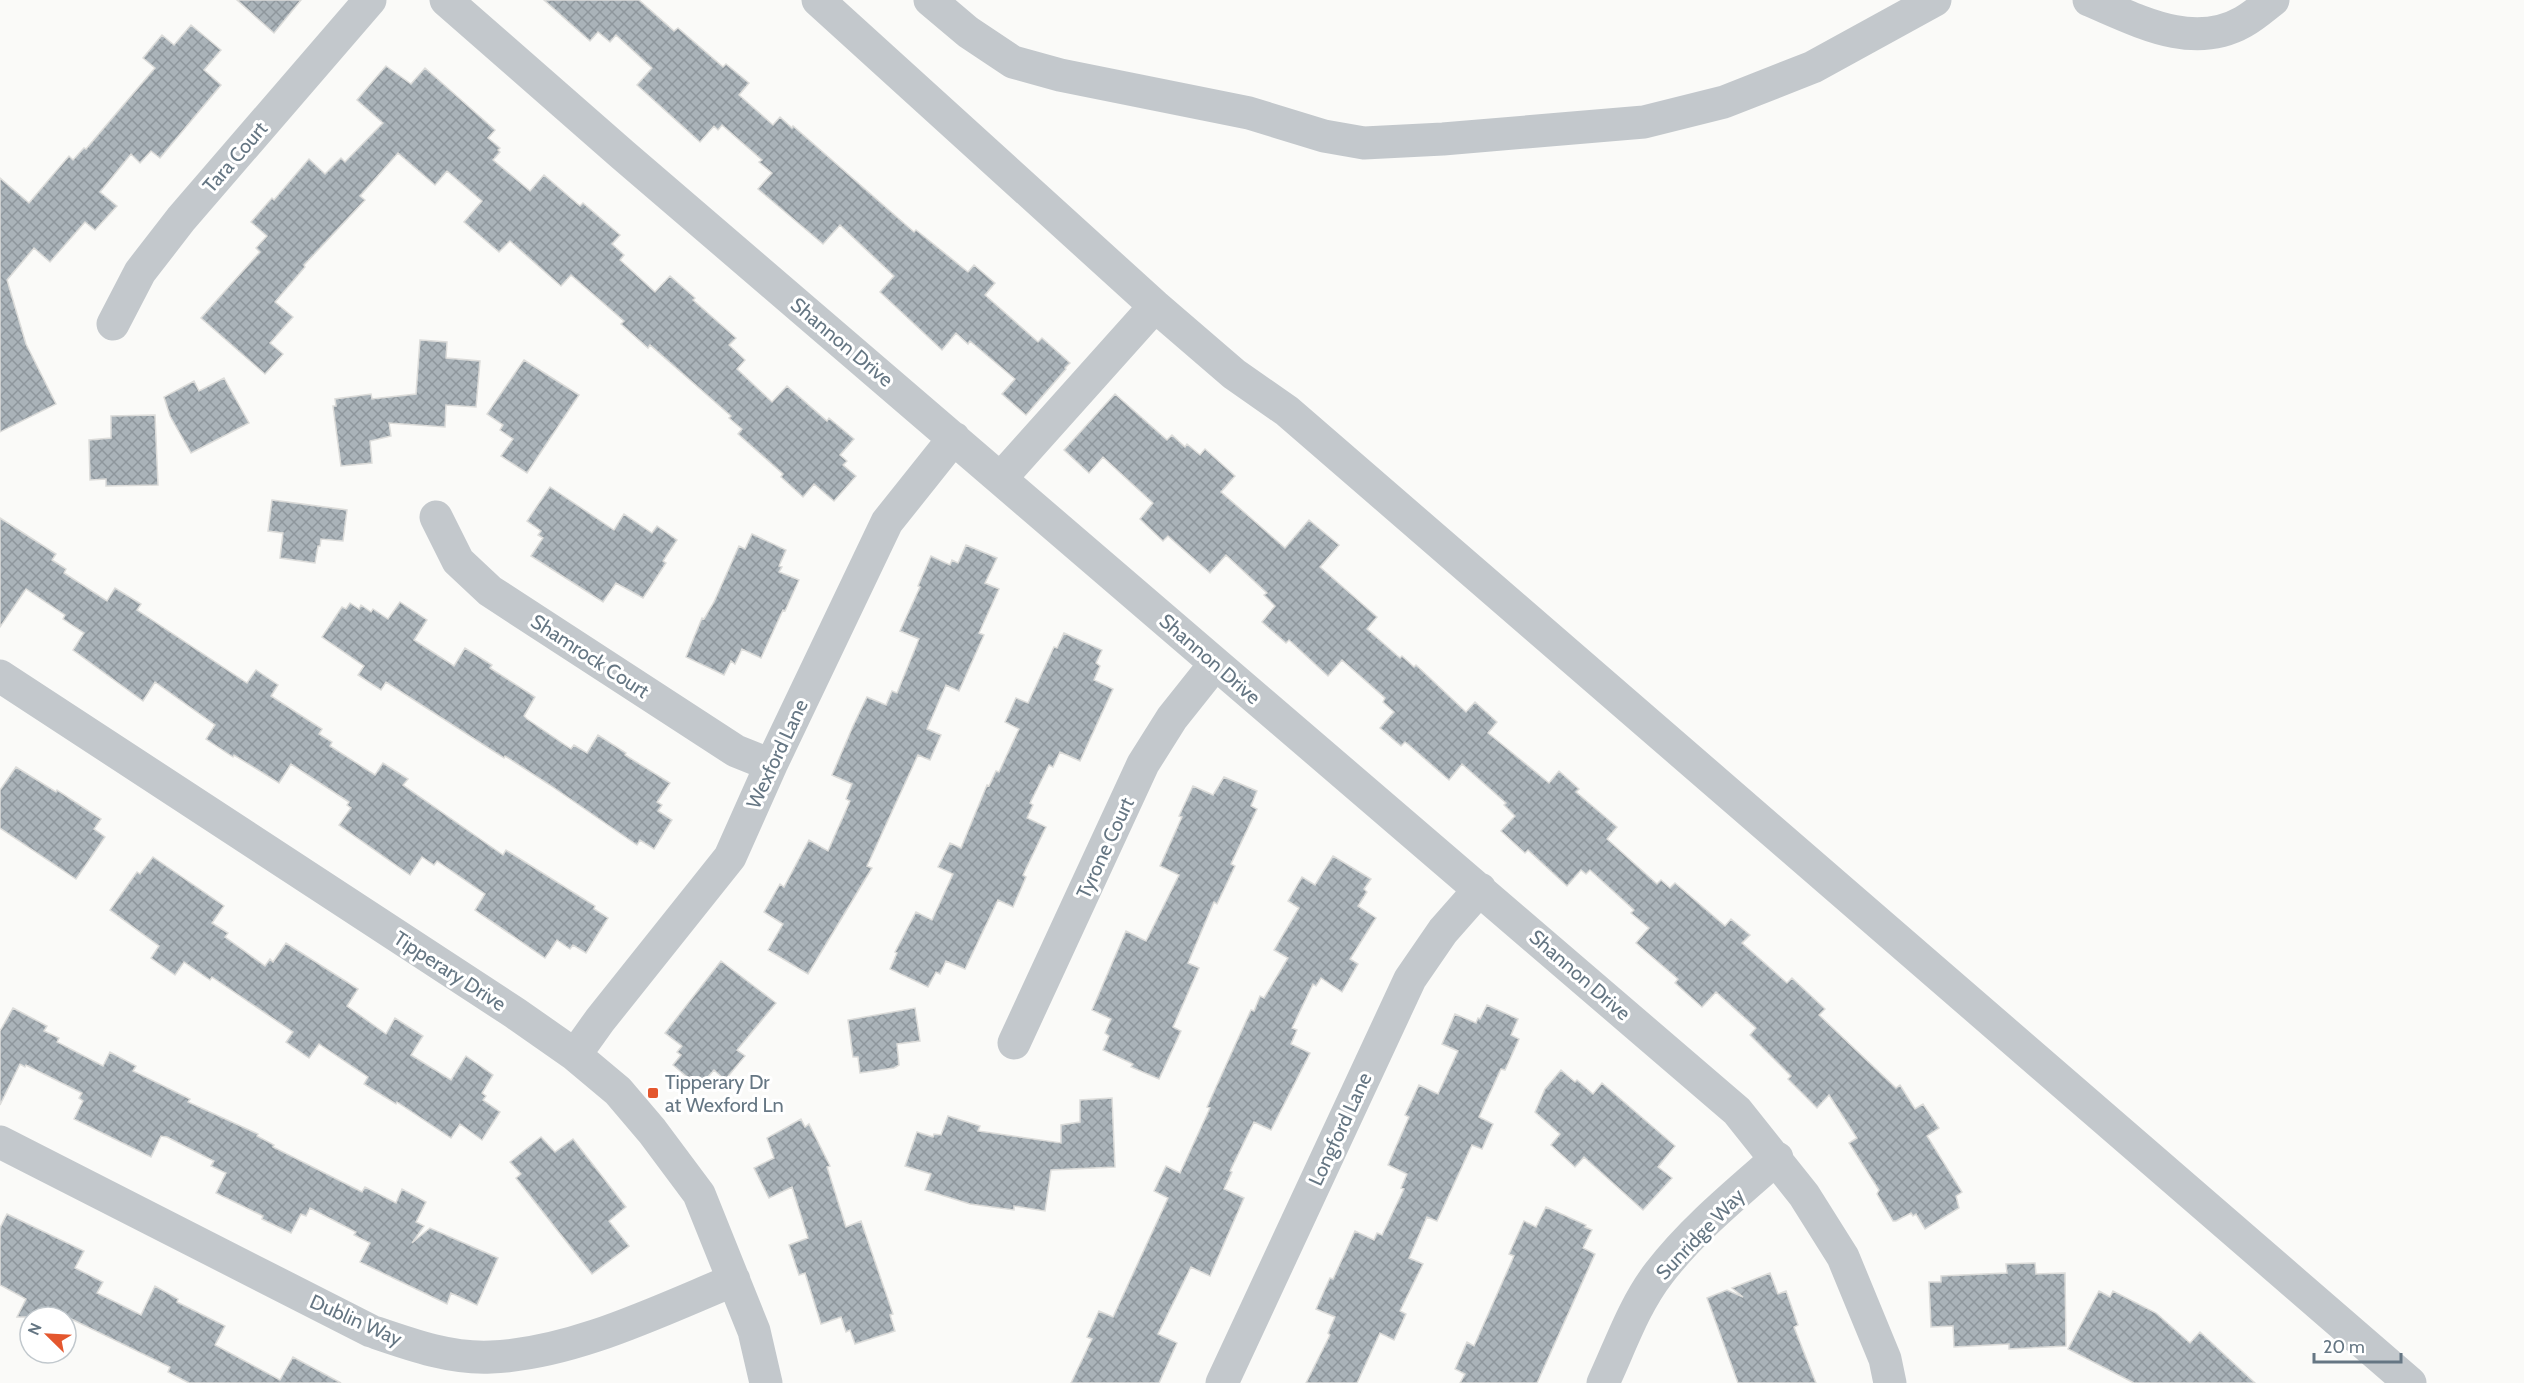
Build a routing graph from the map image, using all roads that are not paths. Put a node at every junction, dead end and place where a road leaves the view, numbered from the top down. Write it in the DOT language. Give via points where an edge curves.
graph roads {
  1 [pos="370,0"];
  2 [pos="446,0"];
  3 [pos="818,0"];
  4 [pos="930,0"];
  5 [pos="1935,0"];
  6 [pos="2089,0"];
  7 [pos="2273,0"];
  8 [pos="1155,306"];
  9 [pos="113,324"];
  10 [pos="954,438"];
  11 [pos="1001,478"];
  12 [pos="436,517"];
  13 [pos="1215,664"];
  14 [pos="0,676"];
  15 [pos="771,765"];
  16 [pos="1479,889"];
  17 [pos="1014,1043"];
  18 [pos="575,1055"];
  19 [pos="0,1142"];
  20 [pos="1776,1158"];
  21 [pos="734,1280"];
  22 [pos="766,1383"];
  23 [pos="1222,1383"];
  24 [pos="1603,1383"];
  25 [pos="1890,1383"];
  26 [pos="2410,1383"];
  1 -- 9 [label="street, Tara Court" via="181,219 140,272"];
  2 -- 10 [label="street, Shannon Drive"];
  3 -- 8 [label="street"];
  4 -- 5 [label="street" via="1013,62 1249,113 1324,136 1364,143 1644,122 1724,102 1813,67"];
  6 -- 7 [label="street" via="2176,33 2211,34 2243,22"];
  8 -- 11 [label="street"];
  8 -- 26 [label="street" via="1234,374 1287,411"];
  10 -- 11 [label="street, Shannon Drive"];
  10 -- 15 [label="street, Wexford Lane" via="887,522"];
  11 -- 13 [label="street, Shannon Drive"];
  12 -- 15 [label="street, Shamrock Court" via="458,561 490,591 736,751"];
  13 -- 16 [label="street, Shannon Drive"];
  13 -- 17 [label="street, Tyrone Court" via="1172,718 1143,764"];
  14 -- 18 [label="street, Tipperary Drive"];
  15 -- 18 [label="street, Wexford Lane" via="730,857"];
  16 -- 20 [label="street, Shannon Drive" via="1737,1111"];
  16 -- 23 [label="street, Longford Lane" via="1443,931 1410,979"];
  18 -- 21 [label="street, Tipperary Drive" via="618,1091 699,1194"];
  19 -- 21 [label="street, Dublin Way" via="371,1330 425,1350 489,1357 541,1351 628,1324"];
  20 -- 24 [label="street, Sunridge Way" via="1711,1217 1658,1274"];
  20 -- 25 [label="street, Shannon Drive" via="1843,1257 1885,1359"];
  21 -- 22 [label="street, Tipperary Drive" via="754,1331"];
}
